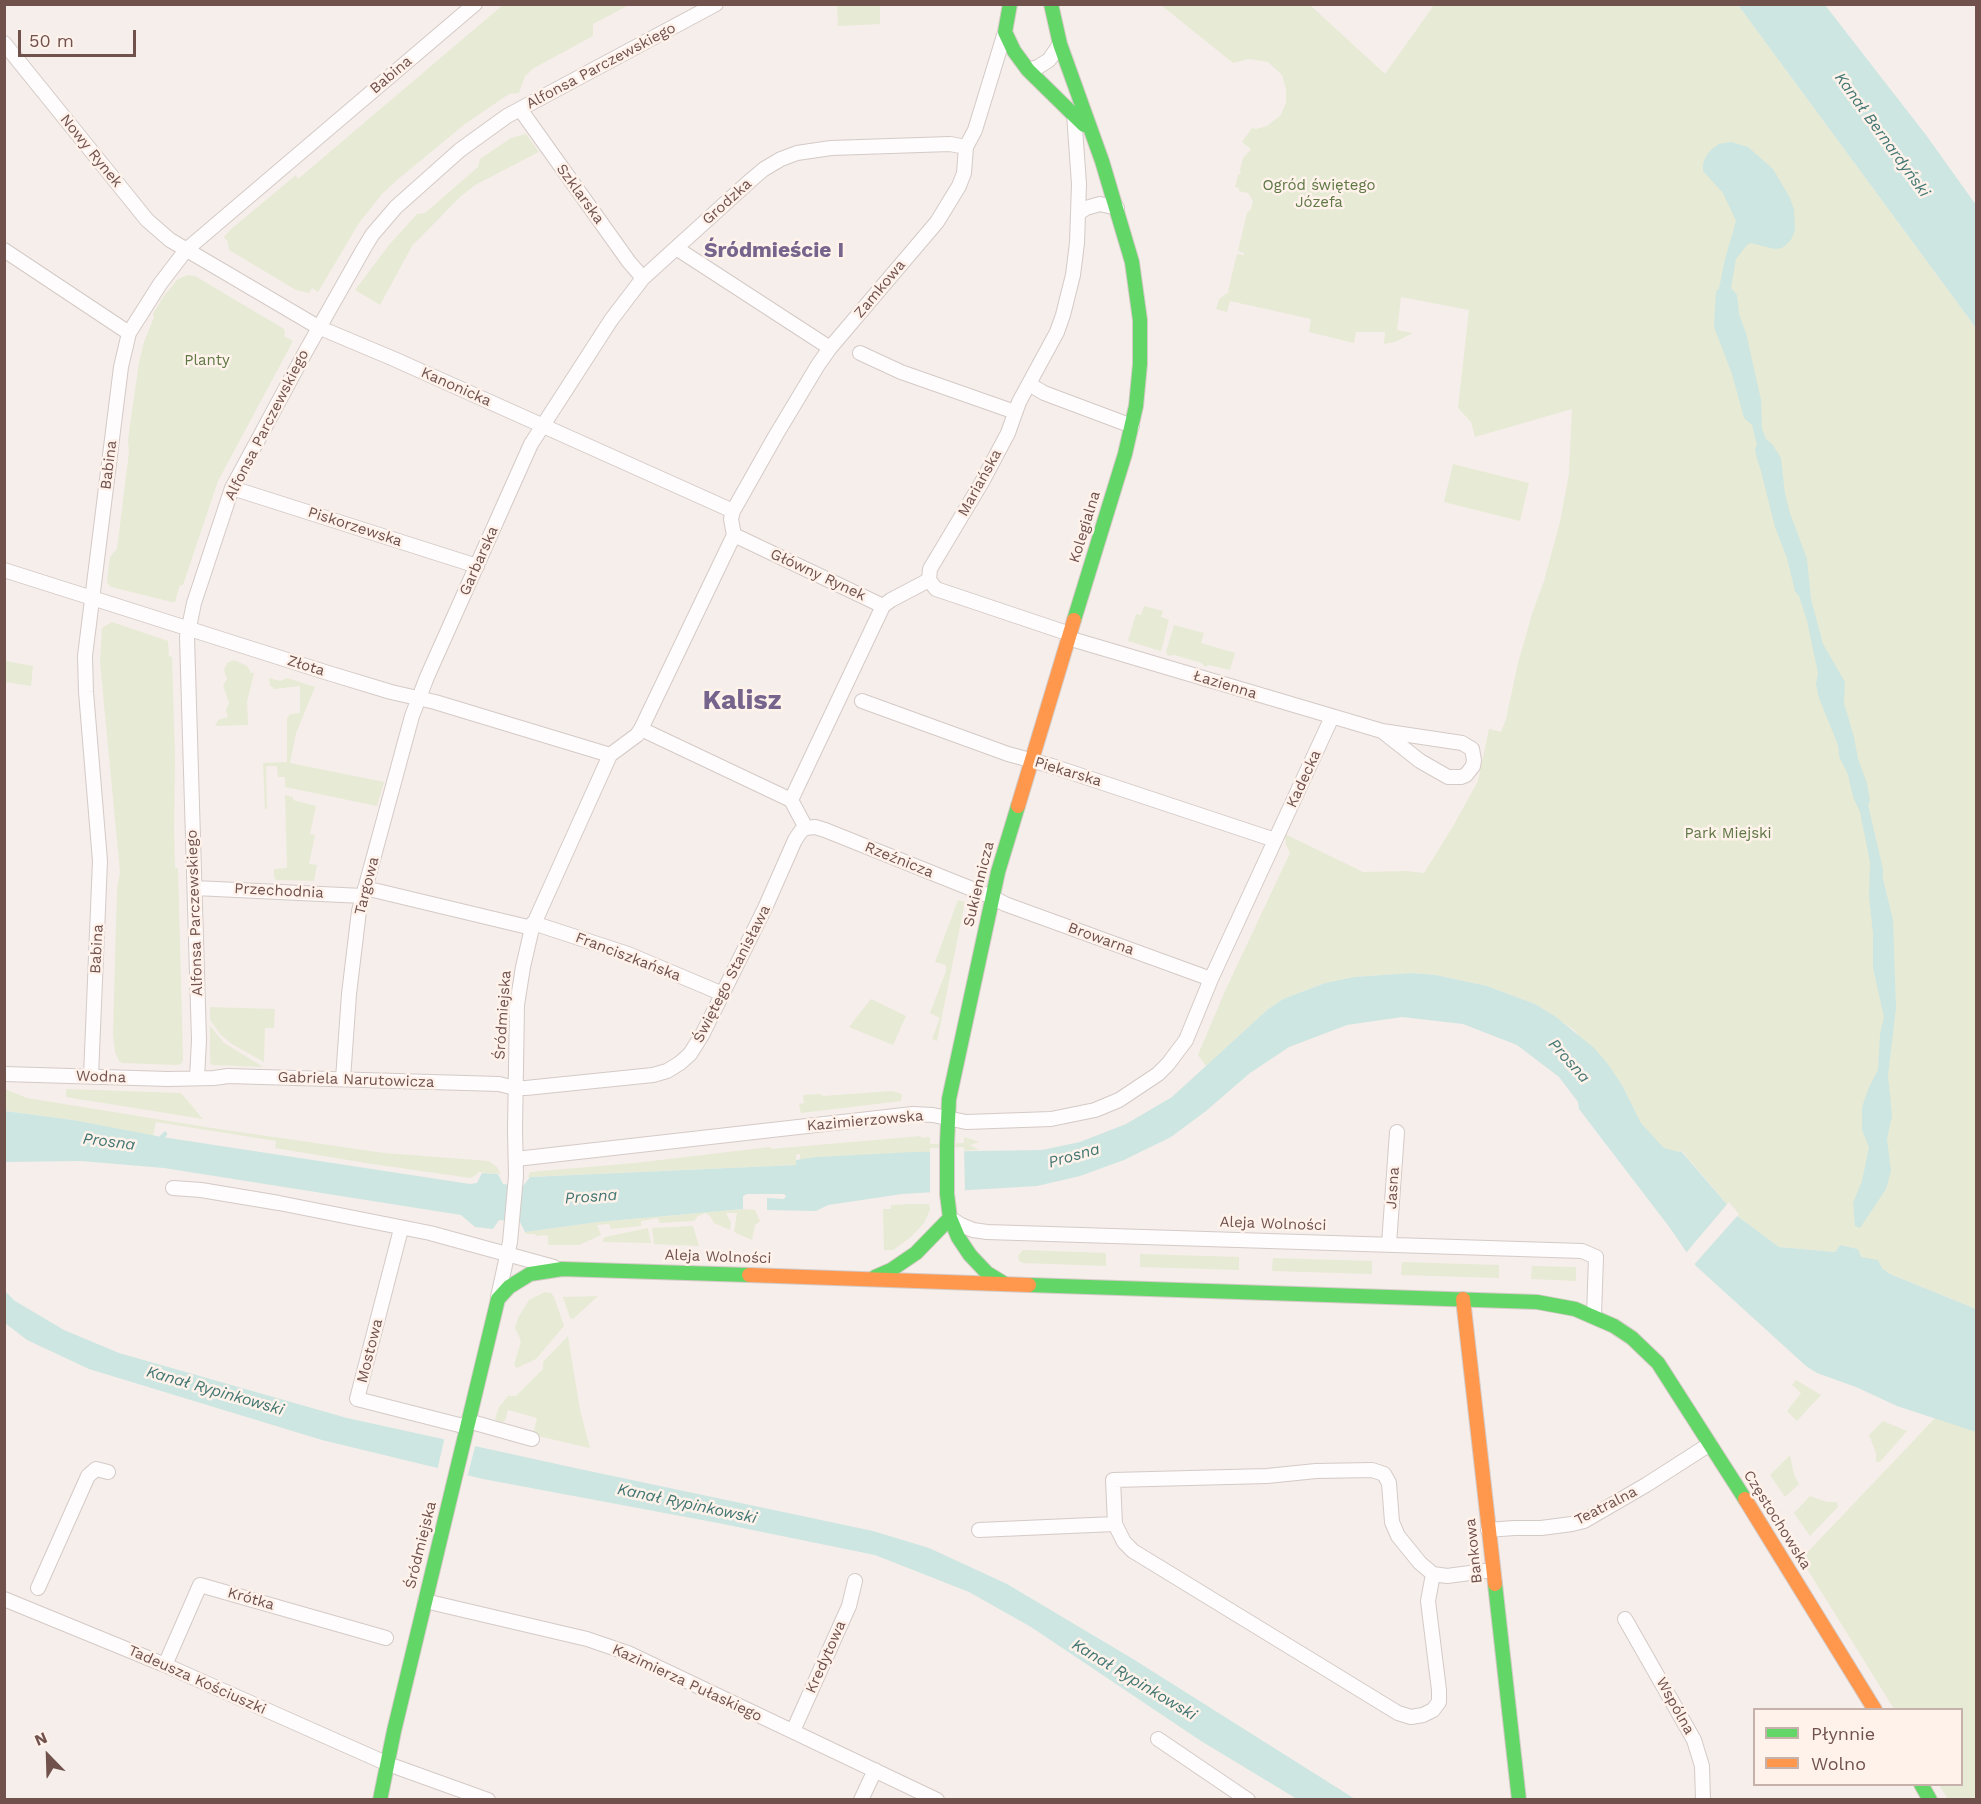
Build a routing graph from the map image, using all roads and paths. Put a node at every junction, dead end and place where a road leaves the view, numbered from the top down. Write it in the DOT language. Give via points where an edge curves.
graph roads {
  1 [pos="475,4"];
  2 [pos="716,4"];
  3 [pos="1010,4"];
  4 [pos="1051,4"];
  5 [pos="1005,32"];
  6 [pos="4,43"];
  7 [pos="1060,44"];
  8 [pos="1028,70"];
  9 [pos="520,109"];
  10 [pos="1074,114"];
  11 [pos="1092,134"];
  12 [pos="966,147"];
  13 [pos="1117,208"];
  14 [pos="1078,213"];
  15 [pos="676,248"];
  16 [pos="4,250"];
  17 [pos="186,250"];
  18 [pos="643,278"];
  19 [pos="318,327"];
  20 [pos="129,333"];
  21 [pos="830,348"];
  22 [pos="860,353"];
  23 [pos="1029,384"];
  24 [pos="1015,412"];
  25 [pos="544,426"];
  26 [pos="1132,426"];
  27 [pos="232,488"];
  28 [pos="734,511"];
  29 [pos="734,535"];
  30 [pos="477,566"];
  31 [pos="4,570"];
  32 [pos="929,580"];
  33 [pos="91,597"];
  34 [pos="883,606"];
  35 [pos="188,628"];
  36 [pos="1069,636"];
  37 [pos="419,698"];
  38 [pos="862,701"];
  39 [pos="1332,717"];
  40 [pos="641,729"];
  41 [pos="1382,731"];
  42 [pos="610,754"];
  43 [pos="1031,760"];
  44 [pos="791,800"];
  45 [pos="806,828"];
  46 [pos="1275,840"];
  47 [pos="195,888"];
  48 [pos="364,892"];
  49 [pos="992,897"];
  50 [pos="532,925"];
  51 [pos="1211,979"];
  52 [pos="723,994"];
  53 [pos="4,1074"];
  54 [pos="91,1076"];
  55 [pos="197,1078"];
  56 [pos="343,1079"];
  57 [pos="515,1088"];
  58 [pos="948,1118"];
  59 [pos="1396,1132"];
  60 [pos="516,1159"];
  61 [pos="173,1188"];
  62 [pos="950,1218"];
  63 [pos="401,1228"];
  64 [pos="1389,1244"];
  65 [pos="507,1254"];
  66 [pos="562,1269"];
  67 [pos="874,1278"];
  68 [pos="1005,1284"];
  69 [pos="498,1299"];
  70 [pos="1463,1299"];
  71 [pos="1594,1316"];
  72 [pos="1647,1350"];
  73 [pos="467,1427"];
  74 [pos="532,1438"];
  75 [pos="1710,1444"];
  76 [pos="108,1473"];
  77 [pos="1115,1524"];
  78 [pos="979,1530"];
  79 [pos="1488,1530"];
  80 [pos="1493,1570"];
  81 [pos="1432,1574"];
  82 [pos="855,1581"];
  83 [pos="38,1588"];
  84 [pos="4,1599"];
  85 [pos="425,1601"];
  86 [pos="1625,1619"];
  87 [pos="386,1638"];
  88 [pos="165,1665"];
  89 [pos="1874,1708"];
  90 [pos="793,1731"];
  91 [pos="1158,1739"];
  92 [pos="388,1764"];
  93 [pos="875,1770"];
  94 [pos="1922,1786"];
  95 [pos="380,1800"];
  96 [pos="488,1800"];
  97 [pos="861,1800"];
  98 [pos="937,1800"];
  99 [pos="1248,1800"];
  100 [pos="1519,1800"];
  101 [pos="1703,1800"];
  102 [pos="1930,1800"];
  1 -- 17 [label="street, Babina"];
  2 -- 9 [label="street, Alfonsa Parczewskiego"];
  3 -- 5 [label="street"];
  4 -- 7 [label="street, Kolegialna"];
  5 -- 8 [label="street"];
  5 -- 12 [label="street, Zamkowa" via="975,130"];
  6 -- 17 [label="street, Nowy Rynek" via="147,220"];
  7 -- 8 [label="street" via="1044,64"];
  7 -- 11 [label="street, Kolegialna"];
  8 -- 10 [label="street"];
  9 -- 18 [label="street, Szklarska"];
  9 -- 19 [label="street, Alfonsa Parczewskiego" via="460,150 396,207 372,235"];
  10 -- 11 [label="street"];
  10 -- 14 [label="street, Mariańska"];
  11 -- 13 [label="street, Kolegialna"];
  12 -- 15 [label="street, Grodzka" via="831,147 798,153 765,169"];
  12 -- 21 [label="street, Zamkowa" via="962,180 941,215"];
  13 -- 14 [label="street" via="1092,205"];
  13 -- 26 [label="street, Kolegialna" via="1134,271 1140,320"];
  14 -- 23 [label="street, Mariańska" via="1075,260 1062,315"];
  15 -- 18 [label="street, Grodzka"];
  15 -- 21 [label="street"];
  16 -- 20 [label="street"];
  17 -- 19 [label="street, Kanonicka"];
  17 -- 20 [label="street, Babina"];
  18 -- 25 [label="street, Grodzka" via="611,320"];
  19 -- 25 [label="street, Kanonicka"];
  19 -- 27 [label="street, Alfonsa Parczewskiego"];
  20 -- 33 [label="street, Babina" via="121,367"];
  21 -- 28 [label="street, Zamkowa" via="781,425"];
  22 -- 24 [label="street"];
  23 -- 24 [label="street, Mariańska"];
  23 -- 26 [label="street"];
  24 -- 32 [label="street, Mariańska" via="1008,433 930,569"];
  25 -- 28 [label="street, Kanonicka"];
  25 -- 30 [label="street, Garbarska" via="531,444"];
  26 -- 36 [label="street, Kolegialna"];
  27 -- 30 [label="street, Piskorzewska"];
  27 -- 35 [label="street, Alfonsa Parczewskiego"];
  28 -- 29 [label="street, Zamkowa"];
  29 -- 34 [label="street, Główny Rynek"];
  29 -- 40 [label="street"];
  30 -- 37 [label="street, Garbarska"];
  31 -- 33 [label="street, Złota"];
  32 -- 34 [label="street"];
  32 -- 36 [label="street, Łazienna" via="936,589"];
  33 -- 35 [label="street, Złota"];
  33 -- 54 [label="street, Babina" via="85,674 100,880"];
  34 -- 44 [label="street, Główny Rynek"];
  35 -- 37 [label="street, Złota"];
  35 -- 47 [label="street, Alfonsa Parczewskiego"];
  36 -- 39 [label="street, Łazienna"];
  36 -- 43 [label="street, Sukiennicza"];
  37 -- 42 [label="street, Złota"];
  37 -- 48 [label="street, Targowa"];
  38 -- 43 [label="street, Piekarska"];
  39 -- 41 [label="street, Łazienna"];
  39 -- 46 [label="street, Kadecka"];
  40 -- 42 [label="street"];
  40 -- 44 [label="street"];
  41 -- 41 [label="street, Łazienna" via="1448,777 1461,777 1473,766 1472,749 1462,743"];
  42 -- 50 [label="street, Śródmiejska"];
  43 -- 46 [label="street, Piekarska"];
  43 -- 49 [label="street, Sukiennicza"];
  44 -- 45 [label="street"];
  45 -- 49 [label="street, Rzeźnicza" via="820,828"];
  45 -- 52 [label="street, Świętego Stanisława" via="795,840"];
  46 -- 51 [label="street, Kazimierzowska"];
  47 -- 48 [label="street, Przechodnia"];
  47 -- 55 [label="street, Alfonsa Parczewskiego"];
  48 -- 50 [label="street, Franciszkańska"];
  48 -- 56 [label="street, Targowa" via="350,983"];
  49 -- 51 [label="street, Browarna"];
  49 -- 58 [label="street, Sukiennicza"];
  50 -- 52 [label="street, Franciszkańska" via="628,954"];
  50 -- 57 [label="street, Śródmiejska" via="517,1005"];
  51 -- 58 [label="street, Kazimierzowska" via="1179,1051 1158,1074 1119,1100 1088,1112 1051,1119 966,1122"];
  52 -- 57 [label="street, Świętego Stanisława" via="690,1054 667,1071"];
  53 -- 54 [label="street, Wodna"];
  54 -- 55 [label="street, Wodna"];
  55 -- 56 [label="street, Gabriela Narutowicza"];
  56 -- 57 [label="street, Gabriela Narutowicza" via="499,1084"];
  57 -- 60 [label="street, Śródmiejska"];
  58 -- 60 [label="street, Kazimierzowska" via="903,1115"];
  58 -- 62 [label="street, Sukiennicza"];
  59 -- 64 [label="street, Jasna"];
  60 -- 65 [label="street, Śródmiejska"];
  61 -- 63 [label="street" via="279,1203"];
  62 -- 64 [label="street, Aleja Wolności" via="973,1230 987,1232"];
  62 -- 67 [label="street, Aleja Wolności" via="905,1262"];
  62 -- 68 [label="street" via="970,1256"];
  63 -- 65 [label="street"];
  63 -- 73 [label="street, Mostowa" via="357,1399"];
  64 -- 71 [label="street, Aleja Wolności" via="1582,1251 1596,1257"];
  65 -- 66 [label="street, Aleja Wolności"];
  65 -- 69 [label="street, Śródmiejska"];
  66 -- 67 [label="street, Aleja Wolności"];
  66 -- 69 [label="street, Aleja Wolności" via="519,1279"];
  67 -- 68 [label="street, Aleja Wolności"];
  68 -- 70 [label="street, Aleja Wolności"];
  69 -- 73 [label="street, Śródmiejska"];
  70 -- 71 [label="street, Aleja Wolności" via="1537,1302"];
  70 -- 79 [label="street, Bankowa"];
  71 -- 72 [label="street, Aleja Wolności"];
  72 -- 75 [label="street, Częstochowska"];
  73 -- 74 [label="street"];
  73 -- 85 [label="street, Śródmiejska"];
  75 -- 79 [label="street, Teatralna" via="1584,1521"];
  75 -- 89 [label="street, Częstochowska"];
  76 -- 83 [label="street" via="96,1469 88,1476"];
  77 -- 78 [label="street"];
  77 -- 81 [label="street" via="1113,1480 1372,1470 1384,1474 1389,1484 1392,1522 1398,1536"];
  77 -- 81 [label="street" via="1133,1551 1398,1713 1411,1717 1433,1710 1438,1702 1428,1601"];
  79 -- 80 [label="street, Bankowa"];
  80 -- 81 [label="street"];
  80 -- 100 [label="street, Bankowa"];
  82 -- 90 [label="street, Kredytowa" via="849,1606"];
  84 -- 88 [label="street, Tadeusza Kościuszki"];
  85 -- 90 [label="street, Kazimierza Pułaskiego" via="587,1639 628,1653"];
  85 -- 92 [label="street, Śródmiejska"];
  86 -- 101 [label="street, Wspólna" via="1694,1740 1702,1766"];
  87 -- 88 [label="street, Krótka" via="201,1585"];
  88 -- 92 [label="street, Tadeusza Kościuszki"];
  90 -- 93 [label="street, Kazimierza Pułaskiego"];
  91 -- 99 [label="street"];
  92 -- 95 [label="street, Śródmiejska"];
  92 -- 96 [label="street, Tadeusza Kościuszki"];
  93 -- 97 [label="street"];
  93 -- 98 [label="street, Kazimierza Pułaskiego"];
  94 -- 102 [label="street"];
}
